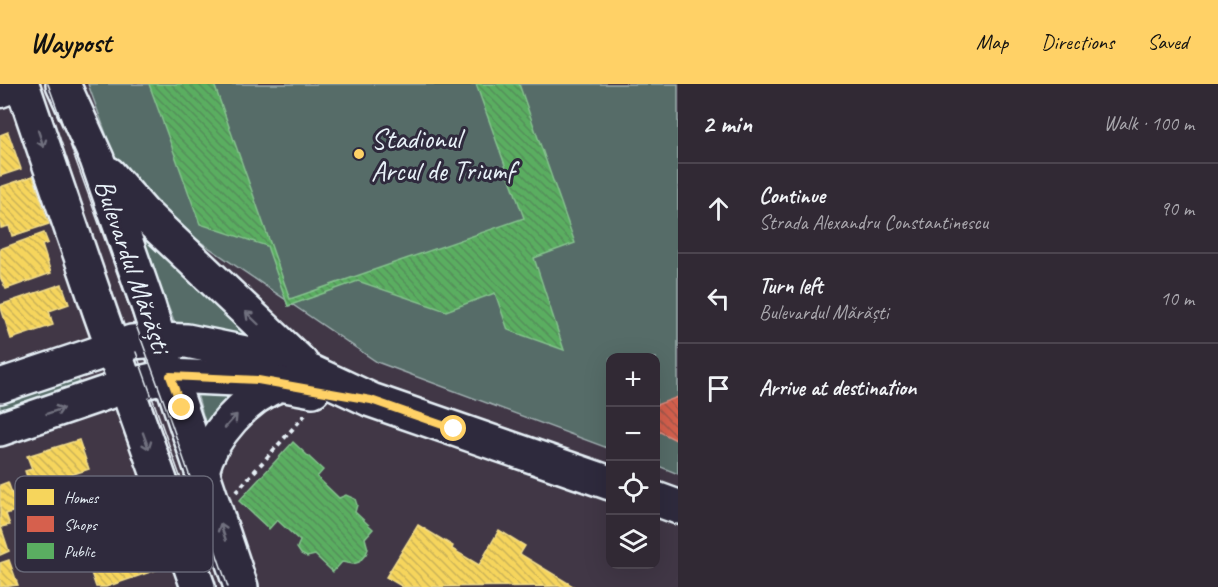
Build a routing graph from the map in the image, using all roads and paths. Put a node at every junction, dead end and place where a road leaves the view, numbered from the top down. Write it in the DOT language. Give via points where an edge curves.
graph roads {
  1 [pos="63,84"];
  2 [pos="15,88"];
  3 [pos="97,159"];
  4 [pos="158,340"];
  5 [pos="113,348"];
  6 [pos="170,376"];
  7 [pos="318,382"];
  8 [pos="281,384"];
  9 [pos="0,386"];
  10 [pos="126,386"];
  11 [pos="0,429"];
  12 [pos="202,471"];
  13 [pos="158,476"];
  14 [pos="204,476"];
  15 [pos="606,482"];
  16 [pos="660,500"];
  17 [pos="213,503"];
  18 [pos="678,507"];
  19 [pos="217,514"];
  20 [pos="193,572"];
  21 [pos="198,587"];
  22 [pos="241,587"];
  1 -- 3 [label="main road, Bulevardul Mărăști"];
  2 -- 5 [label="main road, Bulevardul Mărăști, one-way"];
  3 -- 4 [label="main road, Bulevardul Mărăști"];
  7 -- 3 [label="main road, one-way" via="143,213"];
  4 -- 5 [label="main road"];
  4 -- 6 [label="main road, Bulevardul Mărăști"];
  4 -- 7 [label="main road" via="187,341 270,358"];
  5 -- 9 [label="main road"];
  5 -- 10 [label="main road, Bulevardul Mărăști"];
  6 -- 8 [label="main road"];
  6 -- 10 [label="main road"];
  6 -- 12 [label="main road, Bulevardul Mărăști"];
  7 -- 8 [label="main road"];
  7 -- 15 [label="main road"];
  7 -- 19 [label="path"];
  12 -- 8 [label="main road, one-way" via="208,451 247,403"];
  11 -- 10 [label="main road, one-way"];
  10 -- 13 [label="main road, Bulevardul Mărăști, one-way"];
  12 -- 14 [label="main road, Bulevardul Mărăști"];
  16 -- 18 [label="main road"];
  17 -- 19 [label="main road, Bulevardul Mărăști"];
  22 -- 19 [label="main road, Bulevardul Mărăști, one-way"];
  20 -- 21 [label="main road, Bulevardul Mărăști, one-way"];
}
